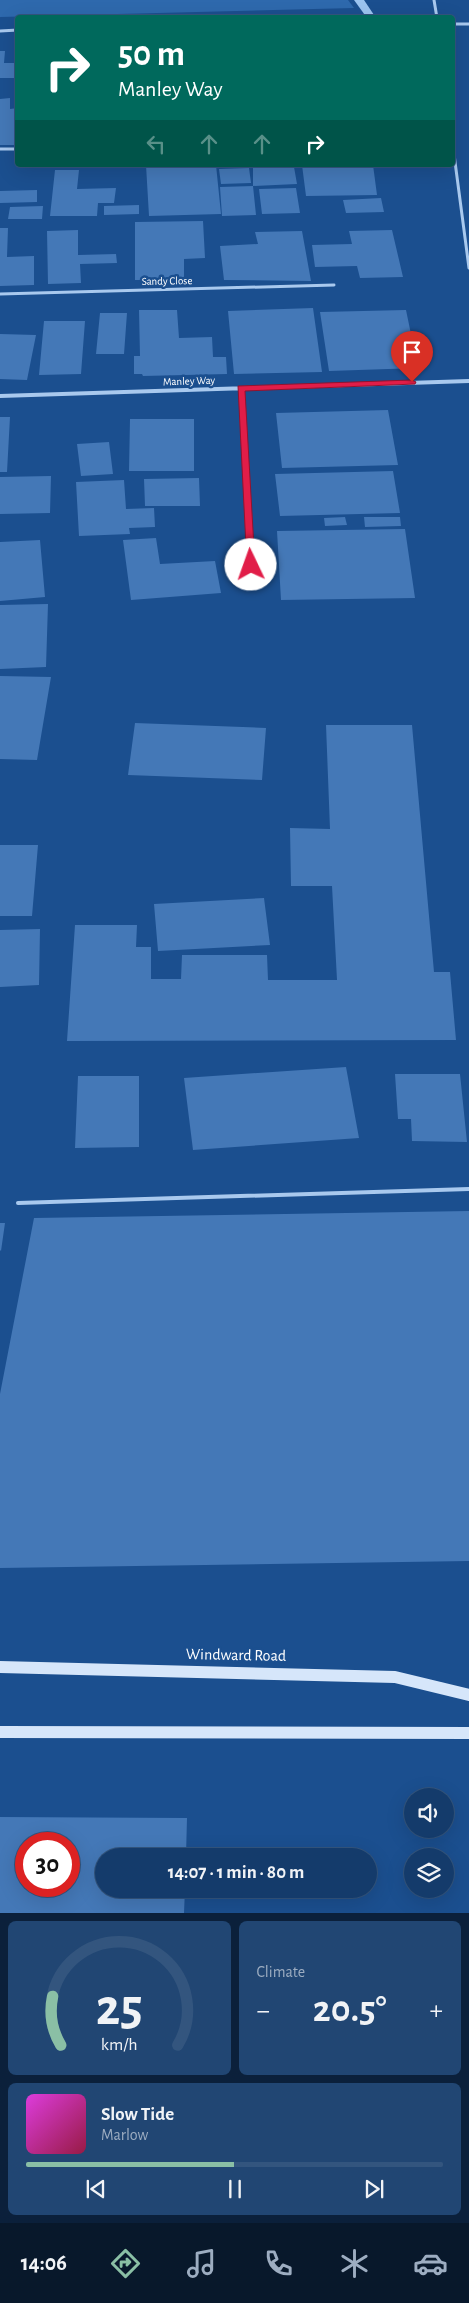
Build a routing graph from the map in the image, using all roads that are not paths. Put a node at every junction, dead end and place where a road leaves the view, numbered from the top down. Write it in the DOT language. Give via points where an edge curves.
graph roads {
  1 [pos="434,0"];
  2 [pos="436,15"];
  3 [pos="455,24"];
  4 [pos="469,24"];
  5 [pos="15,30"];
  6 [pos="0,31"];
  7 [pos="15,149"];
  8 [pos="0,150"];
  9 [pos="455,162"];
  10 [pos="469,268"];
  11 [pos="334,285"];
  12 [pos="0,294"];
  13 [pos="469,381"];
  14 [pos="241,388"];
  15 [pos="0,396"];
  16 [pos="251,565"];
  17 [pos="469,1189"];
  18 [pos="18,1203"];
  19 [pos="0,1667"];
  20 [pos="469,1695"];
  21 [pos="0,1732"];
  22 [pos="469,1733"];
  1 -- 2 [label="street"];
  3 -- 4 [label="street"];
  5 -- 6 [label="street"];
  7 -- 8 [label="street"];
  9 -- 10 [label="street"];
  11 -- 12 [label="street, Sandy Close"];
  13 -- 14 [label="street, Manley Way"];
  14 -- 15 [label="street, Manley Way"];
  14 -- 16 [label="street"];
  17 -- 18 [label="lane"];
  19 -- 20 [label="main road, Windward Road" via="395,1677"];
  21 -- 22 [label="main road"];
}
